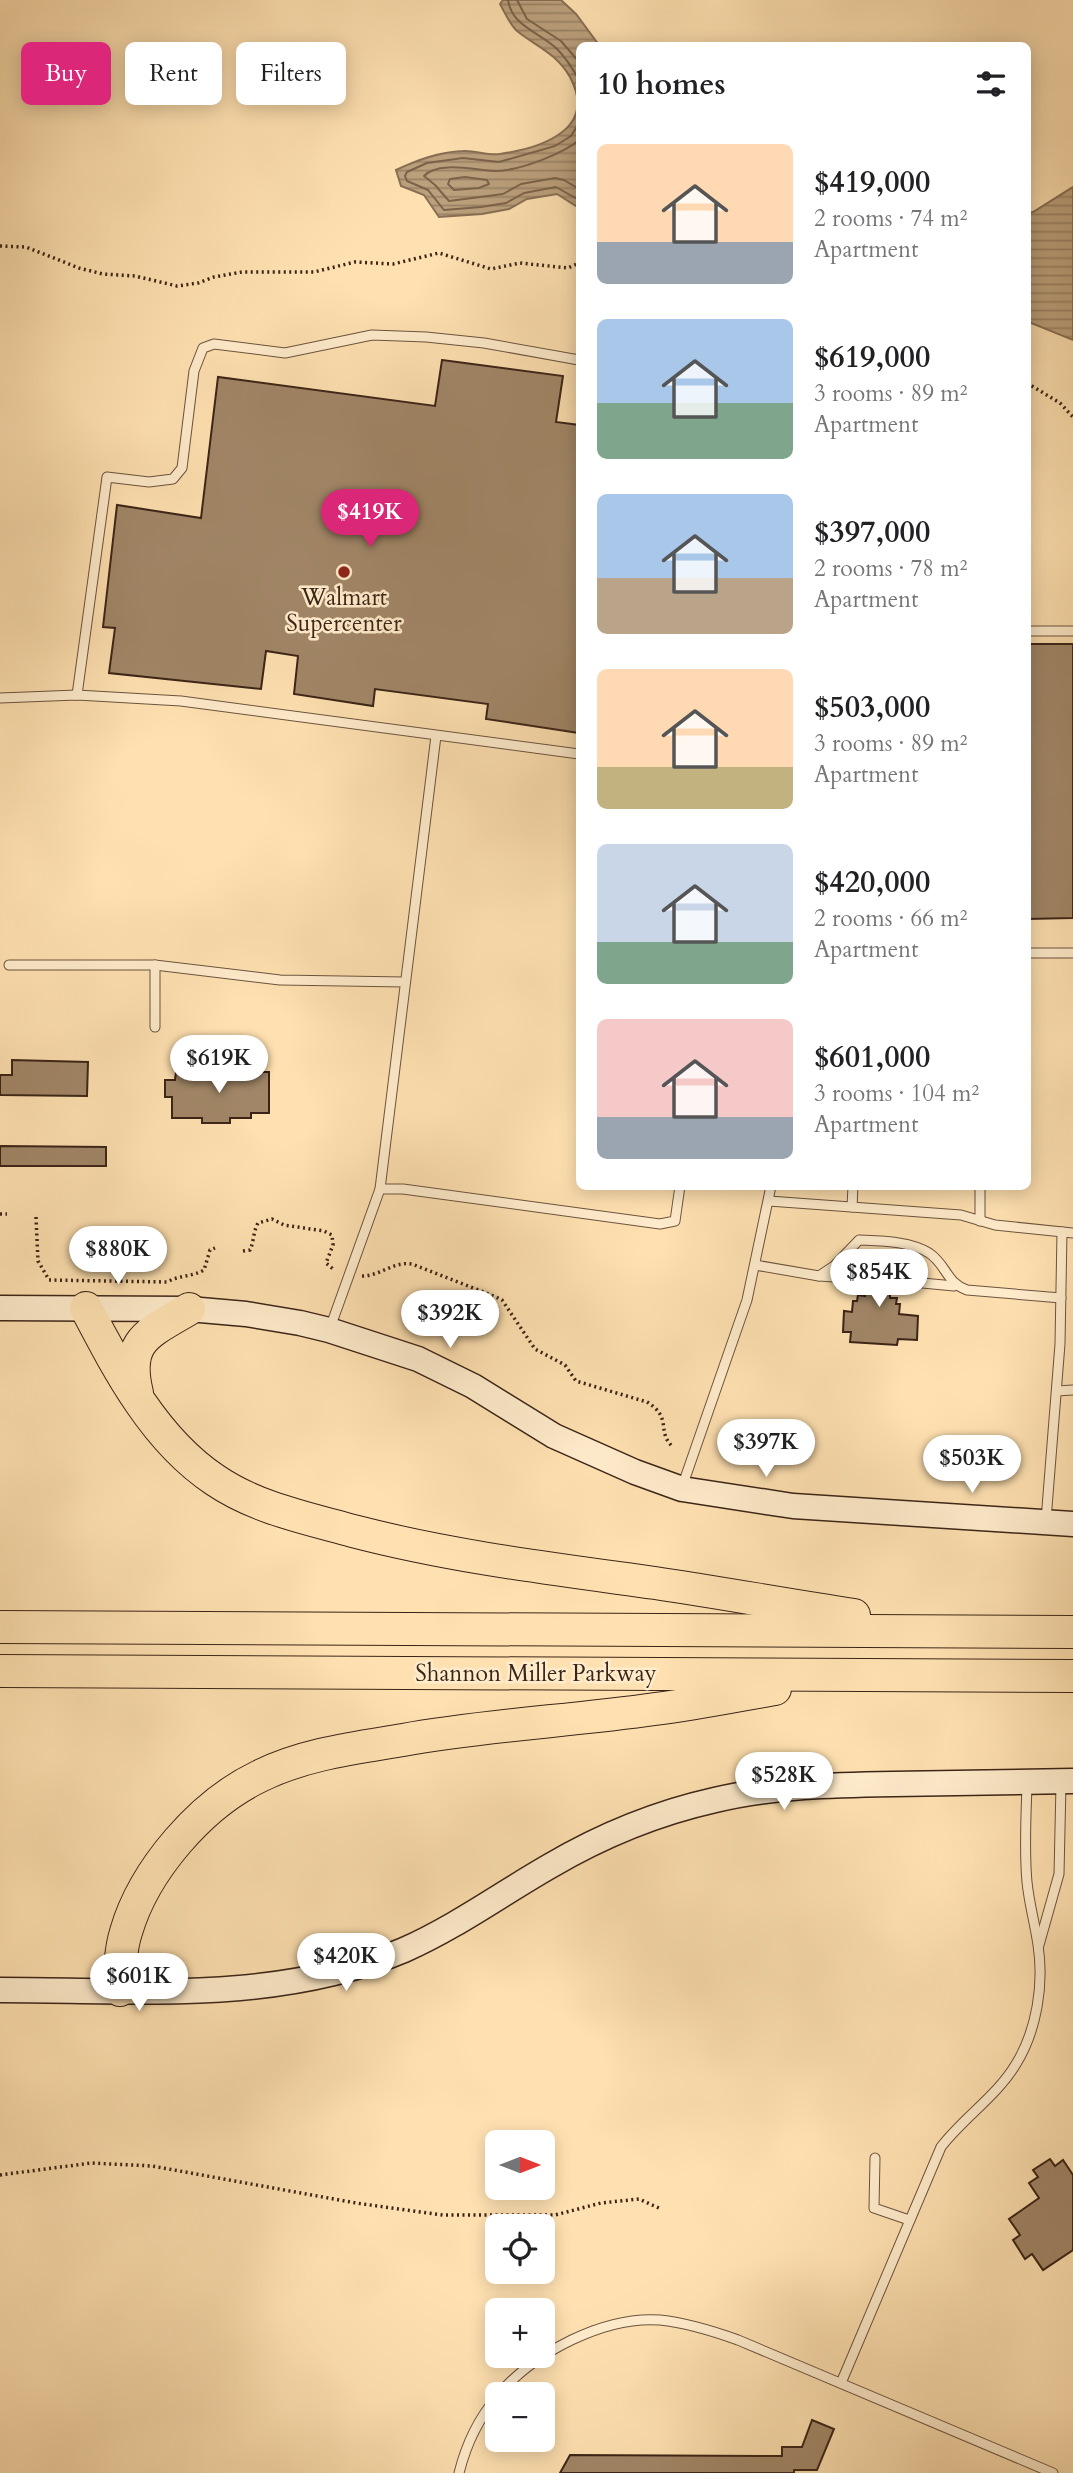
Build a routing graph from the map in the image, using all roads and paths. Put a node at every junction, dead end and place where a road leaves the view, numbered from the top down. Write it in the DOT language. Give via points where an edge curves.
graph roads {
  1 [pos="0,246"];
  2 [pos="576,264"];
  3 [pos="576,359"];
  4 [pos="1031,385"];
  5 [pos="1073,417"];
  6 [pos="1031,631"];
  7 [pos="1073,631"];
  8 [pos="77,695"];
  9 [pos="0,698"];
  10 [pos="436,736"];
  11 [pos="576,754"];
  12 [pos="1031,953"];
  13 [pos="1073,953"];
  14 [pos="9,965"];
  15 [pos="155,965"];
  16 [pos="405,982"];
  17 [pos="155,1027"];
  18 [pos="380,1189"];
  19 [pos="679,1190"];
  20 [pos="770,1190"];
  21 [pos="853,1190"];
  22 [pos="980,1190"];
  23 [pos="769,1201"];
  24 [pos="852,1207"];
  25 [pos="0,1214"];
  26 [pos="7,1214"];
  27 [pos="36,1217"];
  28 [pos="980,1221"];
  29 [pos="1062,1232"];
  30 [pos="1073,1233"];
  31 [pos="215,1248"];
  32 [pos="243,1251"];
  33 [pos="755,1265"];
  34 [pos="333,1269"];
  35 [pos="362,1276"];
  36 [pos="819,1276"];
  37 [pos="866,1279"];
  38 [pos="891,1280"];
  39 [pos="954,1286"];
  40 [pos="1060,1298"];
  41 [pos="0,1308"];
  42 [pos="86,1308"];
  43 [pos="189,1309"];
  44 [pos="329,1330"];
  45 [pos="1073,1390"];
  46 [pos="1057,1391"];
  47 [pos="138,1398"];
  48 [pos="673,1447"];
  49 [pos="682,1489"];
  50 [pos="1046,1522"];
  51 [pos="1073,1524"];
  52 [pos="0,1627"];
  53 [pos="956,1632"];
  54 [pos="1073,1632"];
  55 [pos="0,1671"];
  56 [pos="858,1675"];
  57 [pos="1073,1676"];
  58 [pos="1067,1781"];
  59 [pos="1027,1782"];
  60 [pos="1039,1947"];
  61 [pos="0,1990"];
  62 [pos="120,1990"];
  63 [pos="875,2158"];
  64 [pos="0,2175"];
  65 [pos="661,2209"];
  66 [pos="909,2220"];
  67 [pos="512,2382"];
  68 [pos="841,2383"];
  69 [pos="485,2413"];
  70 [pos="459,2473"];
  71 [pos="1053,2473"];
  1 -- 2 [label="path" via="26,247 103,274 177,286 242,272 314,272 355,262 393,264 439,253 491,269 520,263 568,268"];
  3 -- 8 [label="lane" via="484,343 372,335 285,354 214,344 203,348 194,371 182,468 173,479 149,482 107,477"];
  4 -- 5 [label="path"];
  6 -- 7 [label="lane"];
  8 -- 9 [label="lane"];
  8 -- 10 [label="lane" via="181,701"];
  10 -- 11 [label="lane"];
  10 -- 16 [label="lane"];
  12 -- 13 [label="lane"];
  14 -- 15 [label="lane"];
  15 -- 16 [label="lane" via="280,980"];
  15 -- 17 [label="lane"];
  16 -- 18 [label="lane"];
  18 -- 19 [label="lane" via="660,1224 675,1222"];
  18 -- 44 [label="lane"];
  20 -- 23 [label="lane"];
  21 -- 24 [label="lane"];
  22 -- 28 [label="lane"];
  23 -- 24 [label="lane"];
  23 -- 33 [label="lane"];
  24 -- 28 [label="lane" via="961,1215"];
  25 -- 26 [label="path"];
  27 -- 31 [label="path" via="38,1261 49,1280 167,1282 204,1270 210,1250"];
  28 -- 29 [label="lane"];
  29 -- 30 [label="lane"];
  29 -- 40 [label="lane"];
  32 -- 34 [label="path" via="250,1250 258,1223 278,1220 332,1235 326,1263"];
  33 -- 36 [label="lane"];
  33 -- 49 [label="lane"];
  35 -- 48 [label="path" via="403,1262 502,1300 535,1349 565,1365 576,1381 656,1407 667,1442"];
  36 -- 37 [label="lane"];
  36 -- 39 [label="lane" via="859,1240 929,1253"];
  38 -- 39 [label="lane"];
  39 -- 40 [label="lane"];
  40 -- 46 [label="lane"];
  41 -- 42 [label="street"];
  42 -- 43 [label="street"];
  42 -- 47 [label="highway"];
  43 -- 44 [label="street" via="246,1314"];
  43 -- 47 [label="highway" via="141,1341 132,1359"];
  44 -- 49 [label="street" via="418,1359 473,1386 554,1436"];
  45 -- 46 [label="lane"];
  46 -- 50 [label="lane"];
  47 -- 53 [label="highway" via="183,1454 213,1479 244,1498 287,1513 395,1542 508,1563"];
  49 -- 50 [label="street" via="793,1506"];
  50 -- 51 [label="street"];
  52 -- 53 [label="highway, Shannon Miller Parkway"];
  53 -- 54 [label="highway, Shannon Miller Parkway"];
  55 -- 56 [label="highway, Shannon Miller Parkway"];
  56 -- 57 [label="highway, Shannon Miller Parkway"];
  56 -- 62 [label="highway" via="655,1709 459,1730 325,1754 260,1776 207,1811 162,1863 135,1906 125,1934"];
  58 -- 59 [label="street"];
  58 -- 60 [label="lane" via="1059,1874"];
  59 -- 60 [label="lane" via="1027,1878"];
  59 -- 62 [label="street" via="780,1789 716,1799 605,1837 451,1927 347,1969 227,1990"];
  60 -- 66 [label="lane" via="1039,1985 1029,2039 1003,2082 941,2147"];
  61 -- 62 [label="street"];
  63 -- 66 [label="lane" via="874,2208"];
  64 -- 65 [label="path" via="91,2163 152,2166 443,2215 555,2215 639,2199"];
  66 -- 68 [label="lane"];
  67 -- 68 [label="lane" via="535,2361 574,2339 617,2324 658,2320 698,2326"];
  68 -- 71 [label="lane"];
  69 -- 70 [label="lane"];
}
